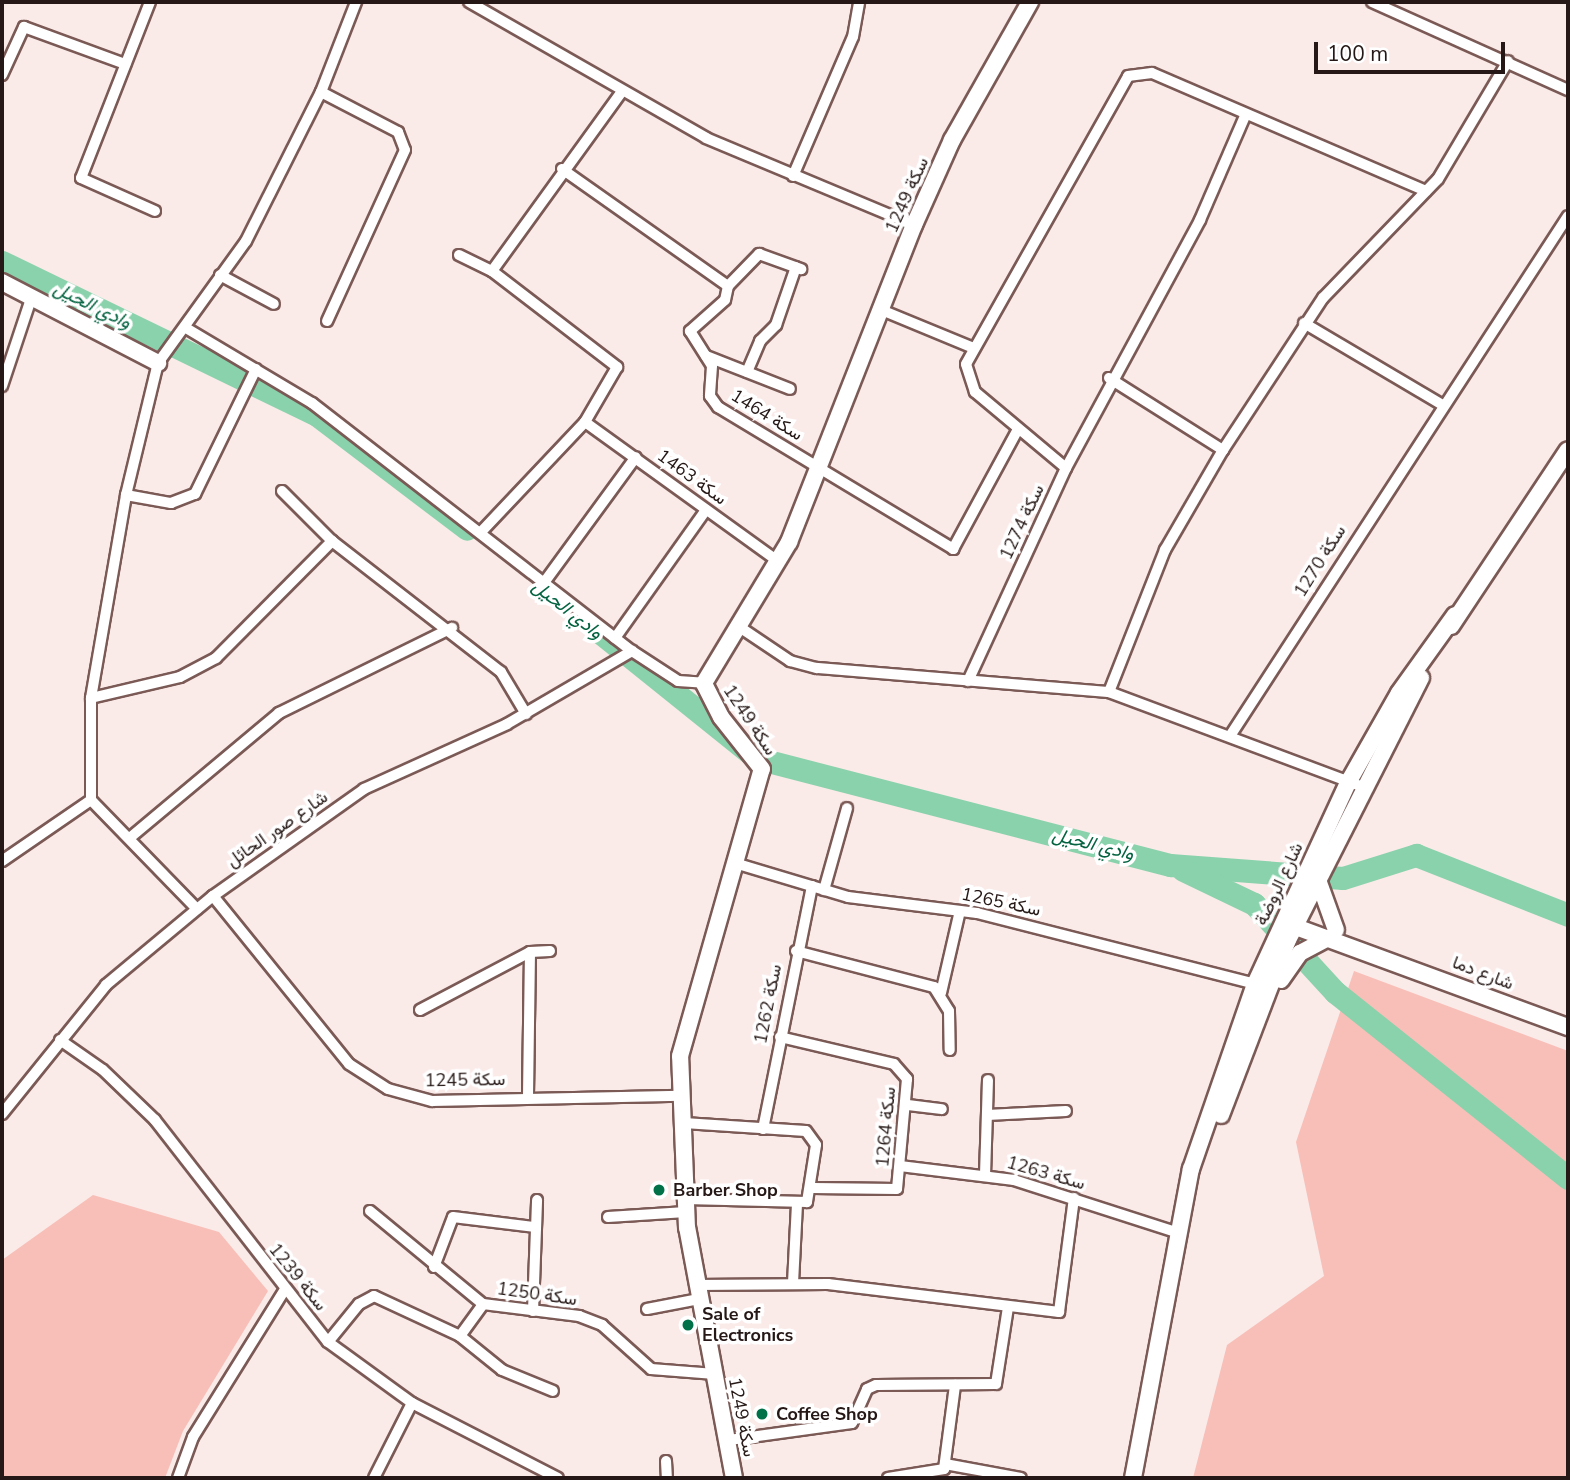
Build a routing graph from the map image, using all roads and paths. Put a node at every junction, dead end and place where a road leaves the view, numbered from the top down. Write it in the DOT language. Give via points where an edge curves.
graph roads {
  1 [pos="150,2"];
  2 [pos="356,2"];
  3 [pos="468,2"];
  4 [pos="859,2"];
  5 [pos="1030,2"];
  6 [pos="1372,2"];
  7 [pos="1508,61"];
  8 [pos="125,64"];
  9 [pos="2,75"];
  10 [pos="1568,90"];
  11 [pos="321,92"];
  12 [pos="621,93"];
  13 [pos="1245,116"];
  14 [pos="562,169"];
  15 [pos="793,176"];
  16 [pos="1426,191"];
  17 [pos="155,211"];
  18 [pos="1568,216"];
  19 [pos="914,225"];
  20 [pos="458,256"];
  21 [pos="492,271"];
  22 [pos="220,275"];
  23 [pos="2,282"];
  24 [pos="728,286"];
  25 [pos="32,296"];
  26 [pos="274,304"];
  27 [pos="880,309"];
  28 [pos="327,321"];
  29 [pos="1304,323"];
  30 [pos="186,328"];
  31 [pos="971,347"];
  32 [pos="706,356"];
  33 [pos="158,363"];
  34 [pos="256,369"];
  35 [pos="747,372"];
  36 [pos="1109,378"];
  37 [pos="2,386"];
  38 [pos="790,389"];
  39 [pos="1441,404"];
  40 [pos="584,422"];
  41 [pos="1017,431"];
  42 [pos="1223,450"];
  43 [pos="1568,450"];
  44 [pos="636,457"];
  45 [pos="1066,467"];
  46 [pos="818,468"];
  47 [pos="282,491"];
  48 [pos="126,495"];
  49 [pos="706,510"];
  50 [pos="481,532"];
  51 [pos="332,541"];
  52 [pos="778,561"];
  53 [pos="543,584"];
  54 [pos="738,626"];
  55 [pos="452,628"];
  56 [pos="615,638"];
  57 [pos="632,651"];
  58 [pos="968,681"];
  59 [pos="704,684"];
  60 [pos="1109,692"];
  61 [pos="91,698"];
  62 [pos="526,714"];
  63 [pos="1230,736"];
  64 [pos="1356,784"];
  65 [pos="91,800"];
  66 [pos="847,808"];
  67 [pos="132,835"];
  68 [pos="2,861"];
  69 [pos="738,864"];
  70 [pos="1317,876"];
  71 [pos="813,886"];
  72 [pos="824,890"];
  73 [pos="213,896"];
  74 [pos="197,909"];
  75 [pos="960,911"];
  76 [pos="1290,919"];
  77 [pos="1332,934"];
  78 [pos="550,951"];
  79 [pos="796,951"];
  80 [pos="530,952"];
  81 [pos="1255,984"];
  82 [pos="941,993"];
  83 [pos="420,1010"];
  84 [pos="1568,1027"];
  85 [pos="780,1037"];
  86 [pos="60,1040"];
  87 [pos="950,1050"];
  88 [pos="1237,1073"];
  89 [pos="988,1080"];
  90 [pos="528,1095"];
  91 [pos="681,1096"];
  92 [pos="908,1105"];
  93 [pos="942,1109"];
  94 [pos="1066,1111"];
  95 [pos="2,1114"];
  96 [pos="986,1115"];
  97 [pos="684,1123"];
  98 [pos="763,1129"];
  99 [pos="900,1166"];
  100 [pos="985,1175"];
  101 [pos="813,1188"];
  102 [pos="1189,1192"];
  103 [pos="1074,1198"];
  104 [pos="537,1200"];
  105 [pos="797,1203"];
  106 [pos="686,1206"];
  107 [pos="370,1211"];
  108 [pos="608,1217"];
  109 [pos="535,1227"];
  110 [pos="1179,1233"];
  111 [pos="434,1267"];
  112 [pos="793,1283"];
  113 [pos="285,1289"];
  114 [pos="698,1292"];
  115 [pos="483,1304"];
  116 [pos="1008,1307"];
  117 [pos="647,1309"];
  118 [pos="533,1311"];
  119 [pos="460,1336"];
  120 [pos="328,1342"];
  121 [pos="715,1374"];
  122 [pos="955,1385"];
  123 [pos="553,1391"];
  124 [pos="412,1403"];
  125 [pos="729,1440"];
  126 [pos="666,1461"];
  127 [pos="945,1464"];
  128 [pos="178,1478"];
  129 [pos="374,1478"];
  130 [pos="558,1478"];
  131 [pos="667,1478"];
  132 [pos="734,1478"];
  133 [pos="888,1478"];
  134 [pos="1021,1478"];
  135 [pos="1133,1478"];
  1 -- 8 [label="street"];
  2 -- 11 [label="street"];
  3 -- 12 [label="street"];
  4 -- 15 [label="street" via="853,37"];
  5 -- 19 [label="main road, سكة 1249" via="952,140"];
  6 -- 7 [label="street"];
  7 -- 10 [label="street"];
  7 -- 16 [label="street"];
  8 -- 9 [label="street" via="24,27"];
  8 -- 17 [label="street" via="81,178"];
  11 -- 22 [label="street" via="246,241"];
  11 -- 28 [label="street" via="398,132 405,150"];
  12 -- 14 [label="street"];
  12 -- 15 [label="street"];
  13 -- 16 [label="street"];
  13 -- 31 [label="street" via="1152,73 1128,76"];
  13 -- 36 [label="street, سكة 1274" via="1200,220"];
  14 -- 21 [label="street"];
  14 -- 24 [label="street"];
  15 -- 19 [label="street"];
  16 -- 29 [label="street" via="1351,264"];
  18 -- 39 [label="street, سكة 1270"];
  19 -- 27 [label="main road, سكة 1249"];
  20 -- 21 [label="street"];
  21 -- 40 [label="street" via="617,367"];
  22 -- 26 [label="street"];
  22 -- 30 [label="street"];
  23 -- 25 [label="main road"];
  24 -- 32 [label="street, سكة 1464" via="725,300 690,331"];
  24 -- 35 [label="street" via="759,254 798,268 776,325 760,341"];
  25 -- 33 [label="main road"];
  25 -- 37 [label="street"];
  27 -- 31 [label="street"];
  27 -- 46 [label="main road, سكة 1249"];
  29 -- 39 [label="street"];
  29 -- 42 [label="street"];
  30 -- 33 [label="street"];
  30 -- 34 [label="street"];
  31 -- 41 [label="street" via="967,380"];
  32 -- 35 [label="street"];
  32 -- 46 [label="street, سكة 1464" via="710,396 718,407"];
  33 -- 48 [label="street"];
  34 -- 48 [label="street" via="195,494 171,503"];
  34 -- 50 [label="street" via="312,403"];
  35 -- 38 [label="street"];
  36 -- 42 [label="street"];
  36 -- 45 [label="street, سكة 1274"];
  39 -- 63 [label="street, سكة 1270"];
  40 -- 44 [label="street, سكة 1463"];
  40 -- 50 [label="street"];
  41 -- 45 [label="street"];
  41 -- 46 [label="street, سكة 1464" via="953,549"];
  42 -- 60 [label="street" via="1165,550"];
  43 -- 64 [label="main road, شارع الروضة" via="1406,683"];
  44 -- 49 [label="street, سكة 1463"];
  44 -- 53 [label="street"];
  45 -- 58 [label="street, سكة 1274"];
  46 -- 52 [label="main road, سكة 1249"];
  47 -- 51 [label="street"];
  48 -- 61 [label="street"];
  49 -- 52 [label="street, سكة 1463"];
  49 -- 56 [label="street"];
  50 -- 53 [label="street"];
  51 -- 55 [label="street"];
  51 -- 61 [label="street" via="216,658 180,677"];
  52 -- 54 [label="main road, سكة 1249"];
  53 -- 56 [label="street"];
  54 -- 58 [label="street" via="790,662"];
  54 -- 59 [label="main road, سكة 1249"];
  55 -- 62 [label="street" via="501,671"];
  55 -- 67 [label="street" via="279,713"];
  56 -- 57 [label="street"];
  57 -- 59 [label="street" via="678,681"];
  57 -- 62 [label="street, شارع صور الحائل"];
  58 -- 60 [label="street"];
  59 -- 69 [label="main road, سكة 1249" via="721,717 762,769"];
  60 -- 63 [label="street"];
  61 -- 65 [label="street"];
  62 -- 73 [label="street, شارع صور الحائل" via="365,789"];
  63 -- 64 [label="street"];
  64 -- 70 [label="main road, شارع الروضة"];
  64 -- 76 [label="main road, شارع الروضة"];
  65 -- 67 [label="street"];
  65 -- 68 [label="street"];
  66 -- 72 [label="street"];
  67 -- 74 [label="street"];
  69 -- 71 [label="street, سكة 1265"];
  69 -- 91 [label="main road, سكة 1249" via="680,1056"];
  70 -- 76 [label="main road, شارع الروضة"];
  70 -- 77 [label="main road"];
  71 -- 72 [label="street, سكة 1265"];
  71 -- 79 [label="street, سكة 1262"];
  72 -- 75 [label="street, سكة 1265"];
  73 -- 74 [label="street, شارع صور الحائل"];
  73 -- 90 [label="street, سكة 1245" via="316,1026 366,1078 432,1101"];
  74 -- 86 [label="street, شارع صور الحائل" via="106,985"];
  75 -- 81 [label="street, سكة 1265"];
  75 -- 82 [label="street"];
  76 -- 77 [label="main road, شارع دما"];
  76 -- 81 [label="main road, شارع الروضة"];
  76 -- 88 [label="main road, شارع الروضة"];
  77 -- 84 [label="main road, شارع دما"];
  77 -- 88 [label="main road" via="1287,968"];
  78 -- 80 [label="street"];
  79 -- 82 [label="street"];
  79 -- 85 [label="street, سكة 1262"];
  80 -- 83 [label="street"];
  80 -- 90 [label="street"];
  81 -- 102 [label="main road, شارع الروضة"];
  82 -- 87 [label="street" via="949,1011"];
  85 -- 92 [label="street, سكة 1264" via="894,1064 907,1079"];
  85 -- 98 [label="street, سكة 1262"];
  86 -- 95 [label="street, شارع صور الحائل"];
  86 -- 113 [label="street, سكة 1239" via="139,1102"];
  88 -- 102 [label="main road, شارع الروضة"];
  89 -- 96 [label="street"];
  90 -- 91 [label="street, سكة 1245"];
  91 -- 97 [label="main road, سكة 1249"];
  92 -- 93 [label="street"];
  92 -- 99 [label="street, سكة 1264"];
  94 -- 96 [label="street"];
  96 -- 100 [label="street"];
  97 -- 98 [label="street"];
  97 -- 106 [label="main road, سكة 1249"];
  98 -- 101 [label="street" via="813,1135"];
  99 -- 100 [label="street, سكة 1263"];
  99 -- 101 [label="street, سكة 1264" via="895,1191"];
  100 -- 103 [label="street, سكة 1263"];
  101 -- 105 [label="street" via="810,1201"];
  102 -- 110 [label="main road, شارع الروضة"];
  103 -- 110 [label="street, سكة 1263"];
  103 -- 116 [label="street" via="1059,1312"];
  104 -- 109 [label="street"];
  105 -- 106 [label="street"];
  105 -- 112 [label="street"];
  106 -- 108 [label="street"];
  106 -- 114 [label="main road, سكة 1249"];
  107 -- 111 [label="street, سكة 1250"];
  109 -- 111 [label="street" via="453,1217"];
  109 -- 118 [label="street"];
  110 -- 135 [label="main road, شارع الروضة"];
  111 -- 115 [label="street, سكة 1250"];
  112 -- 114 [label="street"];
  112 -- 116 [label="street"];
  113 -- 120 [label="street, سكة 1239"];
  113 -- 128 [label="street" via="193,1437"];
  114 -- 117 [label="street"];
  114 -- 121 [label="main road, سكة 1249"];
  115 -- 118 [label="street, سكة 1250"];
  115 -- 119 [label="street"];
  116 -- 122 [label="street" via="996,1384"];
  118 -- 121 [label="street, سكة 1250" via="602,1325 651,1369"];
  119 -- 120 [label="street" via="374,1296 359,1304"];
  119 -- 123 [label="street" via="502,1370"];
  120 -- 124 [label="street, سكة 1239"];
  121 -- 125 [label="main road, سكة 1249"];
  122 -- 125 [label="street" via="876,1385 867,1389 852,1423"];
  122 -- 127 [label="street"];
  124 -- 129 [label="street"];
  124 -- 130 [label="street, سكة 1239"];
  125 -- 132 [label="main road, سكة 1249"];
  126 -- 131 [label="street"];
  127 -- 133 [label="street" via="935,1474 896,1472"];
  127 -- 134 [label="street"];
}
